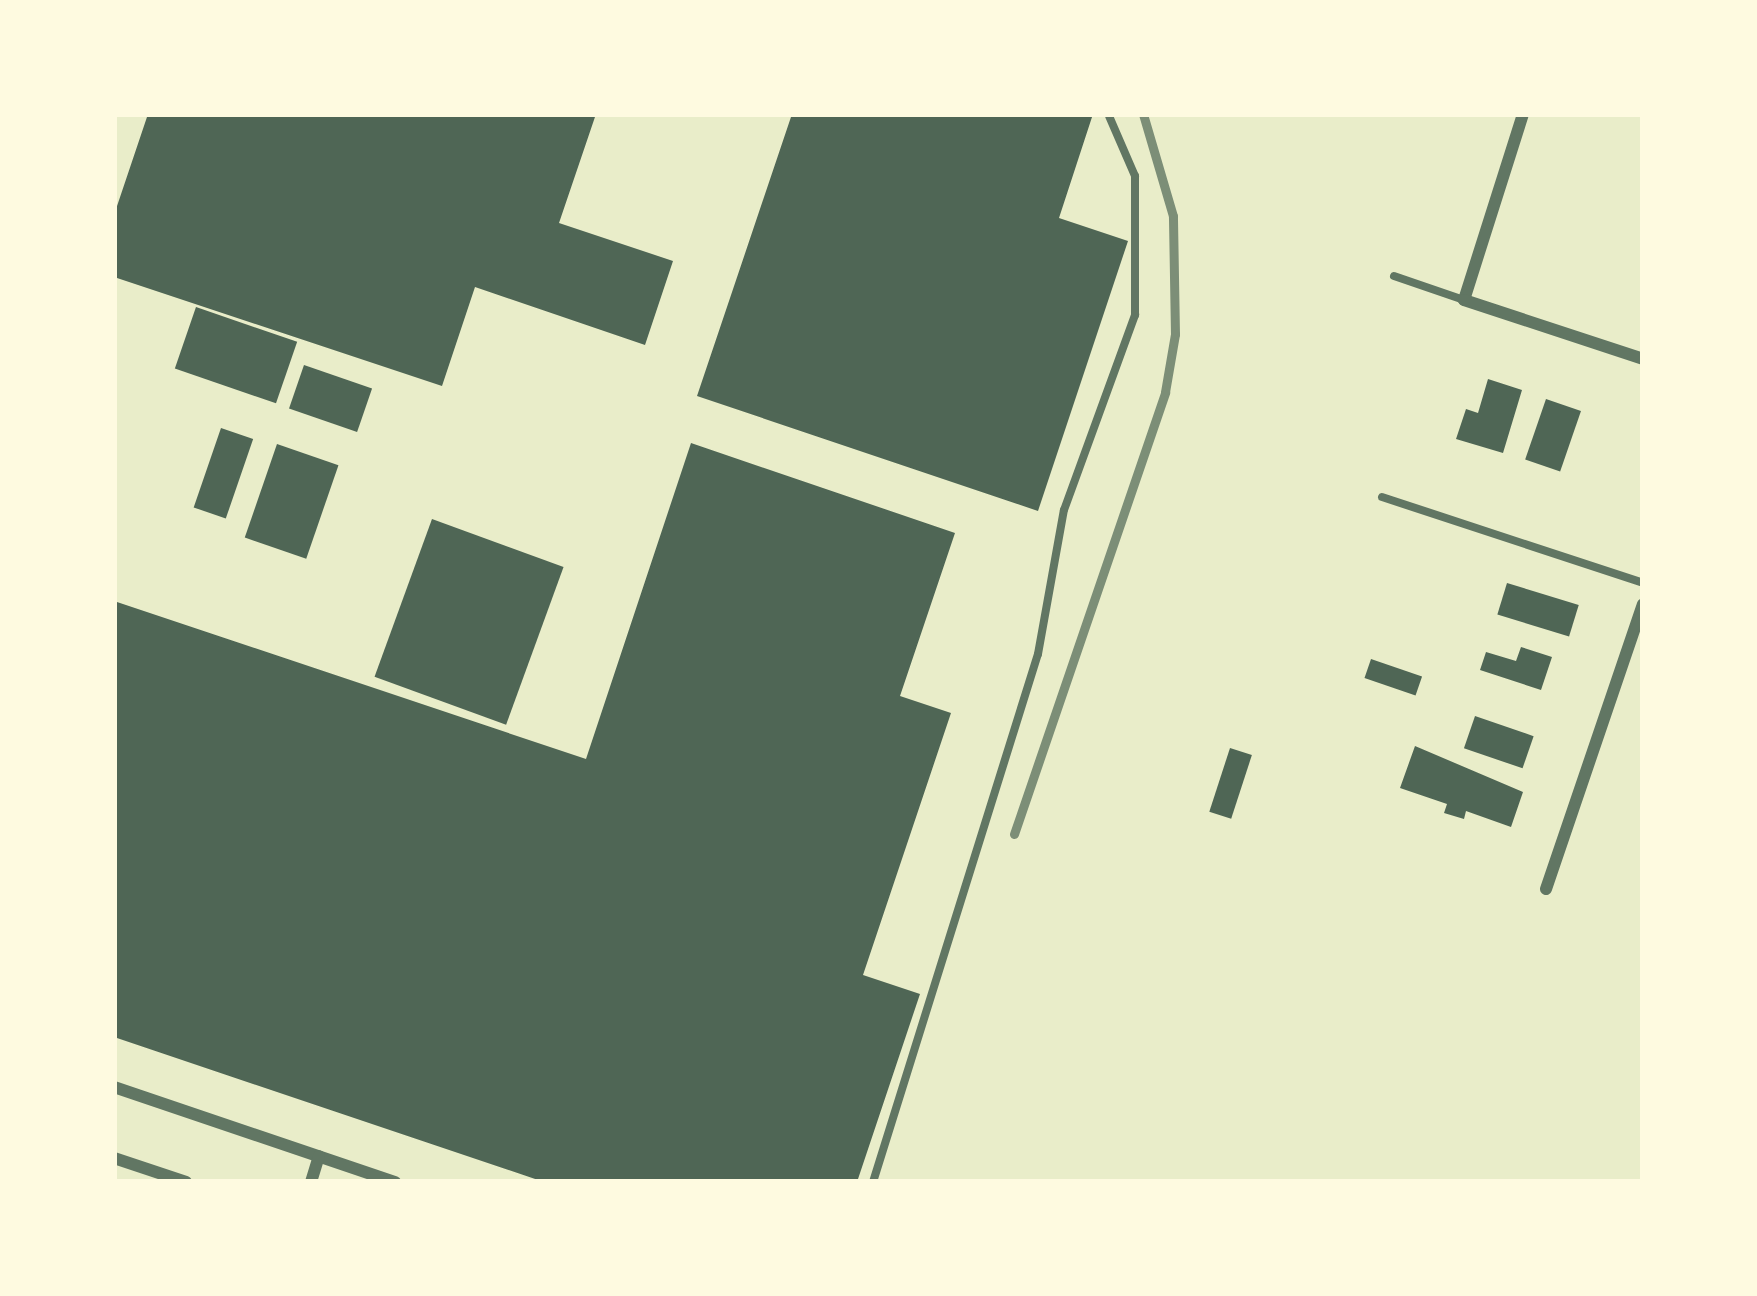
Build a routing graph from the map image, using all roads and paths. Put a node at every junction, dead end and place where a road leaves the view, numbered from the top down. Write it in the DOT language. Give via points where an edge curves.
graph roads {
  1 [pos="1523,114"];
  2 [pos="1109,116"];
  3 [pos="1394,276"];
  4 [pos="1464,300"];
  5 [pos="1643,359"];
  6 [pos="1382,497"];
  7 [pos="1643,583"];
  8 [pos="1643,604"];
  9 [pos="1546,889"];
  10 [pos="114,1087"];
  11 [pos="319,1156"];
  12 [pos="114,1158"];
  13 [pos="186,1182"];
  14 [pos="310,1182"];
  15 [pos="394,1182"];
  16 [pos="873,1182"];
  1 -- 4 [label="street"];
  2 -- 16 [label="lane" via="1135,176 1135,315 1064,511 1037,654"];
  3 -- 4 [label="lane"];
  4 -- 5 [label="street"];
  6 -- 7 [label="lane"];
  8 -- 9 [label="street"];
  10 -- 11 [label="street"];
  11 -- 14 [label="street"];
  11 -- 15 [label="street"];
  12 -- 13 [label="street"];
}
